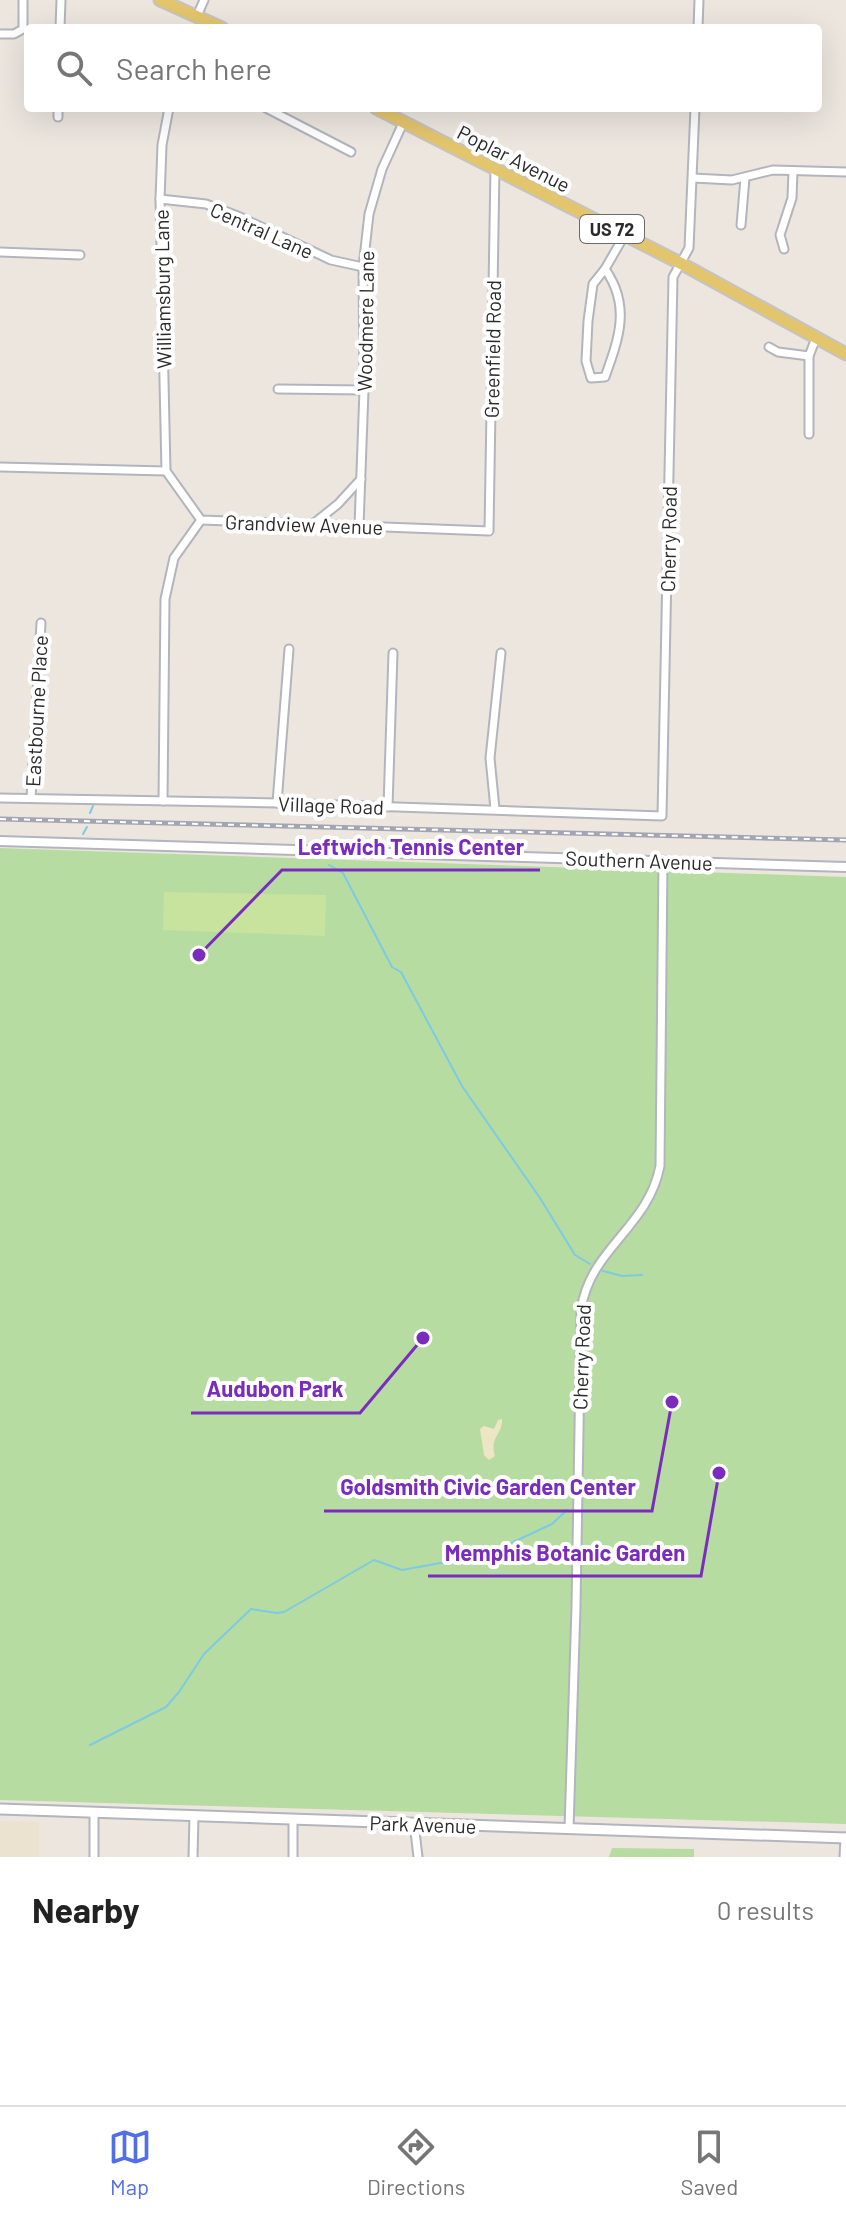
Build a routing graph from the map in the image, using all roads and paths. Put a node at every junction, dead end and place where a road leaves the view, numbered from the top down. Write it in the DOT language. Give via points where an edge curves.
graph roads {
  1 [pos="23,0"];
  2 [pos="61,0"];
  3 [pos="160,0"];
  4 [pos="204,0"];
  5 [pos="699,0"];
  6 [pos="202,21"];
  7 [pos="60,24"];
  8 [pos="698,24"];
  9 [pos="0,34"];
  10 [pos="168,112"];
  11 [pos="274,112"];
  12 [pos="291,112"];
  13 [pos="383,112"];
  14 [pos="695,112"];
  15 [pos="287,119"];
  16 [pos="403,123"];
  17 [pos="351,152"];
  18 [pos="495,168"];
  19 [pos="793,171"];
  20 [pos="846,172"];
  21 [pos="693,178"];
  22 [pos="745,178"];
  23 [pos="160,199"];
  24 [pos="741,225"];
  25 [pos="624,236"];
  26 [pos="784,249"];
  27 [pos="0,252"];
  28 [pos="80,255"];
  29 [pos="682,264"];
  30 [pos="363,267"];
  31 [pos="605,269"];
  32 [pos="816,338"];
  33 [pos="769,347"];
  34 [pos="846,354"];
  35 [pos="809,356"];
  36 [pos="278,389"];
  37 [pos="364,390"];
  38 [pos="809,434"];
  39 [pos="0,467"];
  40 [pos="166,471"];
  41 [pos="361,479"];
  42 [pos="201,520"];
  43 [pos="313,524"];
  44 [pos="359,526"];
  45 [pos="489,531"];
  46 [pos="41,623"];
  47 [pos="289,649"];
  48 [pos="393,653"];
  49 [pos="501,653"];
  50 [pos="0,798"];
  51 [pos="31,798"];
  52 [pos="163,801"];
  53 [pos="277,803"];
  54 [pos="388,807"];
  55 [pos="495,809"];
  56 [pos="662,816"];
  57 [pos="0,841"];
  58 [pos="663,860"];
  59 [pos="846,867"];
  60 [pos="0,1809"];
  61 [pos="94,1812"];
  62 [pos="194,1816"];
  63 [pos="293,1819"];
  64 [pos="414,1823"];
  65 [pos="569,1829"];
  66 [pos="846,1838"];
  67 [pos="94,1857"];
  68 [pos="193,1857"];
  69 [pos="293,1857"];
  70 [pos="418,1857"];
  71 [pos="845,1857"];
  1 -- 9 [label="street" via="23,29"];
  2 -- 7 [label="street"];
  3 -- 6 [label="main road"];
  4 -- 6 [label="street"];
  5 -- 8 [label="street"];
  10 -- 23 [label="street, Williamsburg Lane"];
  11 -- 15 [label="street"];
  12 -- 15 [label="street"];
  13 -- 16 [label="main road, Poplar Avenue / US 72"];
  14 -- 21 [label="street, Cherry Road"];
  15 -- 17 [label="street"];
  16 -- 18 [label="main road, Poplar Avenue / US 72"];
  16 -- 30 [label="street, Woodmere Lane" via="369,214"];
  18 -- 25 [label="main road, Poplar Avenue / US 72"];
  18 -- 45 [label="street, Greenfield Road"];
  19 -- 20 [label="street"];
  19 -- 22 [label="street"];
  19 -- 26 [label="street" via="792,198 780,235"];
  21 -- 22 [label="street"];
  21 -- 29 [label="street, Cherry Road" via="689,248"];
  22 -- 24 [label="street"];
  23 -- 30 [label="street, Central Lane" via="206,204 331,260"];
  23 -- 40 [label="street, Williamsburg Lane"];
  25 -- 29 [label="main road, Poplar Avenue / US 72"];
  25 -- 31 [label="street"];
  27 -- 28 [label="street"];
  29 -- 32 [label="main road, Poplar Avenue / US 72"];
  29 -- 56 [label="street, Cherry Road" via="673,277"];
  30 -- 37 [label="street, Woodmere Lane"];
  31 -- 31 [label="street" via="593,284 588,321 586,361 591,378 605,377 622,309"];
  32 -- 34 [label="main road, Poplar Avenue / US 72"];
  32 -- 35 [label="street"];
  33 -- 35 [label="street"];
  35 -- 38 [label="street"];
  36 -- 37 [label="street"];
  37 -- 41 [label="street, Woodmere Lane"];
  39 -- 40 [label="street"];
  40 -- 42 [label="street, Grandview Avenue"];
  41 -- 43 [label="street"];
  41 -- 44 [label="street, Woodmere Lane"];
  42 -- 43 [label="street, Grandview Avenue"];
  42 -- 52 [label="street" via="174,558 165,599"];
  43 -- 44 [label="street, Grandview Avenue"];
  44 -- 45 [label="street, Grandview Avenue"];
  46 -- 51 [label="street, Eastbourne Place"];
  47 -- 53 [label="street"];
  48 -- 54 [label="street"];
  49 -- 55 [label="street" via="490,758"];
  50 -- 51 [label="street, Village Road"];
  51 -- 52 [label="street, Village Road"];
  52 -- 53 [label="street, Village Road"];
  53 -- 54 [label="street, Village Road"];
  54 -- 55 [label="street, Village Road"];
  55 -- 56 [label="street, Village Road"];
  57 -- 58 [label="street, Southern Avenue"];
  58 -- 59 [label="street, Southern Avenue"];
  58 -- 65 [label="street, Cherry Road" via="660,1166 656,1187 635,1222 592,1271 581,1310"];
  60 -- 61 [label="main road, Park Avenue"];
  61 -- 62 [label="main road, Park Avenue"];
  61 -- 67 [label="street"];
  62 -- 63 [label="main road, Park Avenue"];
  62 -- 68 [label="street"];
  63 -- 64 [label="main road, Park Avenue"];
  63 -- 69 [label="street"];
  64 -- 65 [label="main road, Park Avenue"];
  64 -- 70 [label="street"];
  65 -- 66 [label="main road, Park Avenue"];
  66 -- 71 [label="main road"];
}
